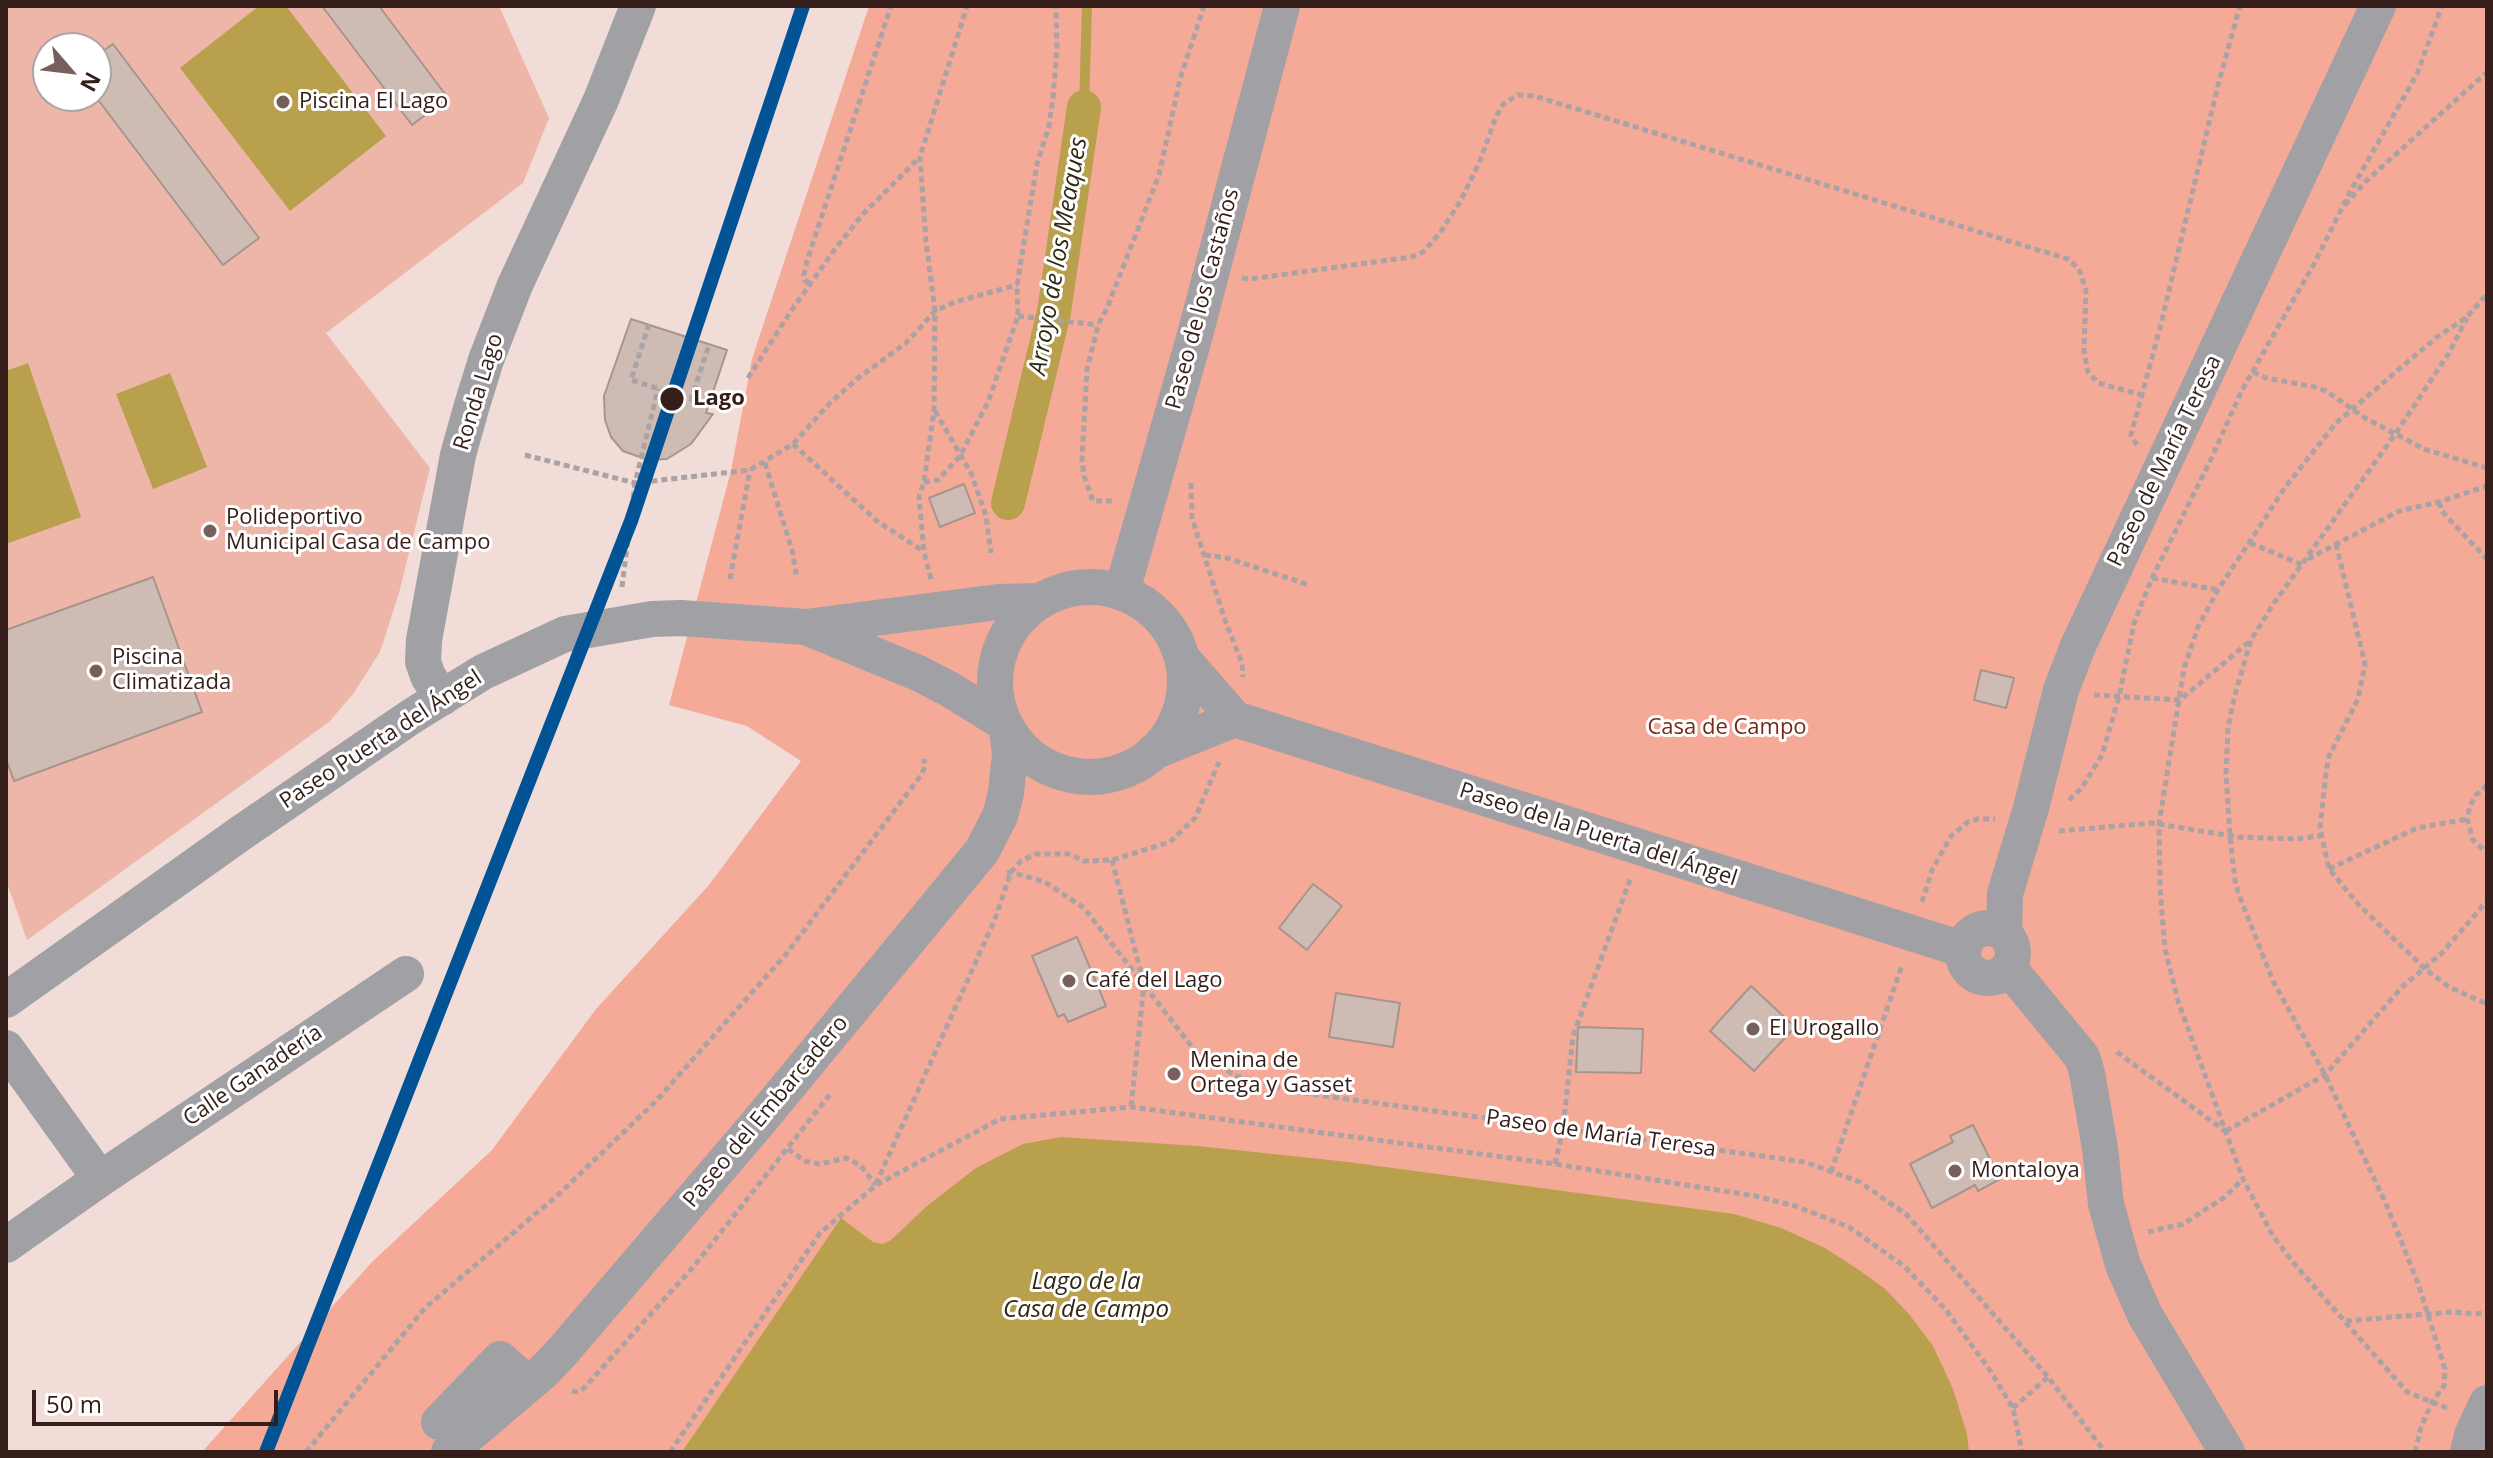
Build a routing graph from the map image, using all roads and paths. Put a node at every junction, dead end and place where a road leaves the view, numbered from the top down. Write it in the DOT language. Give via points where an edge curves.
graph roads {
  1 [pos="638,6"];
  2 [pos="891,6"];
  3 [pos="967,6"];
  4 [pos="1056,6"];
  5 [pos="1204,6"];
  6 [pos="1282,6"];
  7 [pos="2240,6"];
  8 [pos="2378,6"];
  9 [pos="2442,6"];
  10 [pos="2487,72"];
  11 [pos="920,157"];
  12 [pos="2341,209"];
  13 [pos="809,284"];
  14 [pos="1017,285"];
  15 [pos="1237,292"];
  16 [pos="2487,294"];
  17 [pos="935,311"];
  18 [pos="1018,316"];
  19 [pos="2467,317"];
  20 [pos="649,324"];
  21 [pos="1098,325"];
  22 [pos="709,345"];
  23 [pos="2253,372"];
  24 [pos="623,378"];
  25 [pos="748,378"];
  26 [pos="631,380"];
  27 [pos="658,389"];
  28 [pos="2142,395"];
  29 [pos="691,399"];
  30 [pos="702,403"];
  31 [pos="2353,409"];
  32 [pos="934,410"];
  33 [pos="2396,433"];
  34 [pos="793,444"];
  35 [pos="525,455"];
  36 [pos="960,456"];
  37 [pos="2167,458"];
  38 [pos="765,463"];
  39 [pos="2487,468"];
  40 [pos="750,470"];
  41 [pos="1192,470"];
  42 [pos="924,482"];
  43 [pos="635,483"];
  44 [pos="2487,486"];
  45 [pos="1120,501"];
  46 [pos="2439,502"];
  47 [pos="2250,543"];
  48 [pos="2336,544"];
  49 [pos="924,552"];
  50 [pos="991,553"];
  51 [pos="1205,555"];
  52 [pos="2487,559"];
  53 [pos="2304,562"];
  54 [pos="2114,567"];
  55 [pos="797,578"];
  56 [pos="2152,578"];
  57 [pos="730,579"];
  58 [pos="1309,585"];
  59 [pos="622,587"];
  60 [pos="2218,590"];
  61 [pos="1122,591"];
  62 [pos="1041,601"];
  63 [pos="939,611"];
  64 [pos="806,627"];
  65 [pos="2251,640"];
  66 [pos="1182,658"];
  67 [pos="1243,679"];
  68 [pos="2061,690"];
  69 [pos="2119,697"];
  70 [pos="442,698"];
  71 [pos="2180,700"];
  72 [pos="1006,726"];
  73 [pos="1229,734"];
  74 [pos="1153,752"];
  75 [pos="924,759"];
  76 [pos="2487,785"];
  77 [pos="2467,819"];
  78 [pos="2034,822"];
  79 [pos="2159,824"];
  80 [pos="2230,836"];
  81 [pos="2320,836"];
  82 [pos="1641,849"];
  83 [pos="2487,853"];
  84 [pos="1112,860"];
  85 [pos="2329,869"];
  86 [pos="1011,872"];
  87 [pos="1000,876"];
  88 [pos="2487,901"];
  89 [pos="1912,935"];
  90 [pos="2006,950"];
  91 [pos="2425,969"];
  92 [pos="406,974"];
  93 [pos="1144,985"];
  94 [pos="6,1000"];
  95 [pos="2487,1004"];
  96 [pos="6,1048"];
  97 [pos="2119,1054"];
  98 [pos="2325,1075"];
  99 [pos="835,1088"];
  100 [pos="1131,1107"];
  101 [pos="1563,1129"];
  102 [pos="2226,1131"];
  103 [pos="788,1149"];
  104 [pos="1555,1164"];
  105 [pos="1831,1172"];
  106 [pos="100,1179"];
  107 [pos="2243,1179"];
  108 [pos="876,1185"];
  109 [pos="2115,1238"];
  110 [pos="6,1245"];
  111 [pos="2487,1311"];
  112 [pos="2429,1315"];
  113 [pos="2346,1321"];
  114 [pos="2048,1377"];
  115 [pos="566,1386"];
  116 [pos="2432,1402"];
  117 [pos="2013,1408"];
  118 [pos="2477,1425"];
  119 [pos="444,1437"];
  120 [pos="306,1452"];
  121 [pos="670,1452"];
  122 [pos="2022,1452"];
  123 [pos="2105,1452"];
  124 [pos="2227,1452"];
  125 [pos="2415,1452"];
  1 -- 70 [label="street, Ronda Lago" via="510,298 458,455 424,640 423,662"];
  2 -- 13 [label="path" via="807,261"];
  3 -- 11 [label="path"];
  4 -- 14 [label="path" via="1049,126 1037,164"];
  5 -- 21 [label="path" via="1180,79 1159,175"];
  6 -- 61 [label="street, Paseo de los Castaños"];
  7 -- 28 [label="path"];
  8 -- 37 [label="street, Paseo de María Teresa"];
  9 -- 12 [label="path" via="2417,74"];
  10 -- 12 [label="path"];
  11 -- 13 [label="path" via="863,214"];
  11 -- 17 [label="path"];
  12 -- 23 [label="path"];
  13 -- 25 [label="path"];
  14 -- 17 [label="path"];
  14 -- 18 [label="path"];
  15 -- 28 [label="path" via="1241,277 1423,252 1461,200 1503,104 1518,95 1534,96 2068,259 2079,269 2086,290 2088,372 2098,383"];
  16 -- 19 [label="path"];
  17 -- 32 [label="path"];
  17 -- 34 [label="path" via="906,343 829,404"];
  18 -- 21 [label="path"];
  18 -- 36 [label="path" via="988,402"];
  19 -- 31 [label="path"];
  19 -- 33 [label="path"];
  20 -- 26 [label="path"];
  21 -- 45 [label="path" via="1087,369 1084,476 1093,501"];
  22 -- 29 [label="path"];
  23 -- 31 [label="path" via="2315,387"];
  23 -- 56 [label="path"];
  24 -- 26 [label="path"];
  26 -- 27 [label="path"];
  27 -- 29 [label="path"];
  27 -- 43 [label="path"];
  28 -- 37 [label="path" via="2131,435 2136,444"];
  29 -- 30 [label="path"];
  31 -- 33 [label="path"];
  31 -- 47 [label="path" via="2315,447"];
  32 -- 36 [label="path"];
  32 -- 42 [label="path"];
  33 -- 39 [label="path" via="2424,449"];
  33 -- 53 [label="path"];
  34 -- 38 [label="path"];
  34 -- 49 [label="path" via="877,521"];
  35 -- 43 [label="path"];
  36 -- 42 [label="path" via="938,480"];
  36 -- 50 [label="path" via="986,516"];
  37 -- 54 [label="street, Paseo de María Teresa"];
  38 -- 40 [label="path"];
  38 -- 55 [label="path"];
  40 -- 43 [label="path"];
  40 -- 57 [label="path"];
  41 -- 51 [label="path" via="1191,510"];
  42 -- 49 [label="path" via="919,497"];
  43 -- 59 [label="path"];
  44 -- 46 [label="path"];
  46 -- 48 [label="path" via="2399,511"];
  46 -- 52 [label="path"];
  47 -- 53 [label="path"];
  47 -- 60 [label="path"];
  48 -- 53 [label="path"];
  48 -- 81 [label="path" via="2365,664 2358,699 2329,756"];
  49 -- 63 [label="path"];
  51 -- 58 [label="path"];
  51 -- 67 [label="path"];
  53 -- 65 [label="path"];
  54 -- 56 [label="path"];
  54 -- 68 [label="street, Paseo de María Teresa"];
  56 -- 60 [label="path"];
  56 -- 69 [label="path" via="2134,623"];
  60 -- 71 [label="path" via="2198,627"];
  61 -- 62 [label="street" via="1075,588"];
  61 -- 66 [label="street" via="1161,619"];
  62 -- 63 [label="street, Paseo Puerta del Ángel"];
  62 -- 72 [label="street" via="1013,627 1001,649 995,686"];
  63 -- 64 [label="street, Paseo Puerta del Ángel"];
  64 -- 70 [label="street, Paseo Puerta del Ángel" via="681,618 605,626 565,634 483,672"];
  64 -- 72 [label="street, Paseo Puerta del Ángel" via="918,673"];
  65 -- 71 [label="path"];
  65 -- 80 [label="path" via="2228,728"];
  66 -- 73 [label="street"];
  66 -- 74 [label="street" via="1185,684 1180,709"];
  68 -- 69 [label="path"];
  68 -- 78 [label="street, Paseo de María Teresa"];
  69 -- 71 [label="path"];
  69 -- 78 [label="path" via="2102,755 2081,789"];
  70 -- 94 [label="street, Paseo Puerta del Ángel"];
  71 -- 79 [label="path"];
  72 -- 74 [label="street" via="1040,762 1079,776 1120,772"];
  72 -- 119 [label="street, Paseo del Embarcadero" via="1006,793 982,851 562,1352 528,1384"];
  73 -- 74 [label="street"];
  73 -- 82 [label="street, Paseo de la Puerta del Ángel"];
  73 -- 84 [label="path" via="1204,799 1186,828 1160,847"];
  75 -- 120 [label="path" via="921,775 787,953 676,1079 560,1193 425,1308"];
  76 -- 77 [label="path" via="2476,795"];
  77 -- 83 [label="path" via="2473,840"];
  77 -- 85 [label="path" via="2417,828"];
  78 -- 79 [label="path"];
  78 -- 89 [label="path" via="1978,819 1951,836 1932,870"];
  78 -- 90 [label="street, Paseo de María Teresa" via="2005,894"];
  79 -- 80 [label="path"];
  79 -- 102 [label="path" via="2165,949 2178,1001"];
  80 -- 81 [label="path"];
  80 -- 98 [label="path" via="2239,895 2273,981"];
  81 -- 85 [label="path"];
  82 -- 89 [label="street, Paseo de la Puerta del Ángel"];
  82 -- 101 [label="path" via="1573,1036"];
  84 -- 86 [label="path" via="1045,853 1021,861"];
  84 -- 93 [label="path, Paseo de María Teresa"];
  85 -- 91 [label="path"];
  86 -- 87 [label="path"];
  86 -- 93 [label="path" via="1045,882 1084,908"];
  86 -- 108 [label="path"];
  88 -- 91 [label="path"];
  89 -- 90 [label="street, Paseo de la Puerta del Ángel" via="1962,949 1970,935 1994,928"];
  89 -- 105 [label="path"];
  90 -- 109 [label="street" via="2082,1057"];
  91 -- 95 [label="path"];
  91 -- 98 [label="path" via="2402,987"];
  92 -- 106 [label="street, Calle Ganadería"];
  93 -- 100 [label="path"];
  93 -- 101 [label="path, Paseo de María Teresa" via="1196,1052 1236,1076 1296,1092"];
  96 -- 106 [label="street"];
  97 -- 102 [label="path"];
  98 -- 102 [label="path"];
  98 -- 112 [label="path" via="2387,1206"];
  99 -- 103 [label="path"];
  100 -- 104 [label="path"];
  100 -- 108 [label="path" via="1000,1119"];
  101 -- 104 [label="path"];
  101 -- 105 [label="path, Paseo de María Teresa" via="1805,1162"];
  102 -- 107 [label="path"];
  103 -- 108 [label="path" via="819,1164 846,1158 860,1165"];
  103 -- 115 [label="path" via="695,1265 584,1388 578,1392"];
  104 -- 117 [label="path" via="1755,1196 1849,1227 1904,1266 1946,1310"];
  105 -- 114 [label="path, Paseo de María Teresa" via="1860,1182 1907,1215"];
  106 -- 110 [label="street, Calle Ganadería"];
  107 -- 109 [label="path" via="2183,1224"];
  107 -- 113 [label="path" via="2273,1236"];
  108 -- 121 [label="path" via="820,1233"];
  109 -- 124 [label="street" via="2145,1315"];
  111 -- 112 [label="path"];
  112 -- 113 [label="path"];
  112 -- 116 [label="path" via="2445,1369 2444,1386"];
  113 -- 116 [label="path" via="2407,1392"];
  114 -- 117 [label="path"];
  114 -- 123 [label="path, Paseo de María Teresa"];
  116 -- 118 [label="path"];
  116 -- 125 [label="path"];
  117 -- 122 [label="path"];
}
